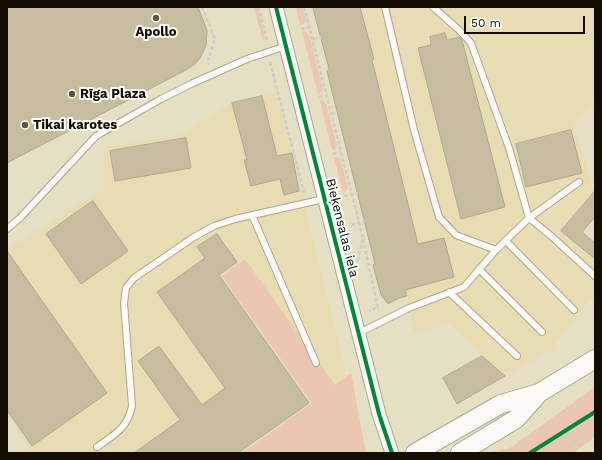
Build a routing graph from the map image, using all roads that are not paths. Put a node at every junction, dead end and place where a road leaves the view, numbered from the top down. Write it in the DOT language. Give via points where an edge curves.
graph roads {
  1 [pos="276,7"];
  2 [pos="385,7"];
  3 [pos="433,7"];
  4 [pos="286,46"];
  5 [pos="579,182"];
  6 [pos="324,199"];
  7 [pos="252,215"];
  8 [pos="529,218"];
  9 [pos="7,229"];
  10 [pos="506,241"];
  11 [pos="496,250"];
  12 [pos="479,269"];
  13 [pos="595,276"];
  14 [pos="449,292"];
  15 [pos="574,310"];
  16 [pos="542,332"];
  17 [pos="359,333"];
  18 [pos="517,356"];
  19 [pos="595,359"];
  20 [pos="316,363"];
  21 [pos="539,392"];
  22 [pos="97,447"];
  23 [pos="392,453"];
  24 [pos="415,453"];
  25 [pos="460,453"];
  1 -- 4 [label="street, Bieķensalas iela"];
  2 -- 11 [label="lane" via="414,130 439,217 456,235"];
  3 -- 8 [label="lane" via="471,43 508,148"];
  4 -- 6 [label="street, Bieķensalas iela"];
  4 -- 9 [label="lane" via="247,59 193,83 96,136"];
  5 -- 8 [label="lane"];
  6 -- 7 [label="lane"];
  6 -- 17 [label="street, Bieķensalas iela"];
  7 -- 20 [label="lane"];
  7 -- 22 [label="lane" via="214,226 194,237 134,278 126,288 124,303 131,416 124,428"];
  8 -- 10 [label="lane"];
  8 -- 13 [label="lane"];
  10 -- 11 [label="lane"];
  10 -- 15 [label="lane"];
  11 -- 12 [label="lane"];
  12 -- 14 [label="lane" via="464,286"];
  12 -- 16 [label="lane"];
  14 -- 17 [label="lane" via="409,308"];
  14 -- 18 [label="lane"];
  17 -- 23 [label="street, Bieķensalas iela" via="379,414"];
  19 -- 21 [label="main road"];
  21 -- 24 [label="main road" via="501,404"];
  21 -- 25 [label="main road" via="516,419"];
}
